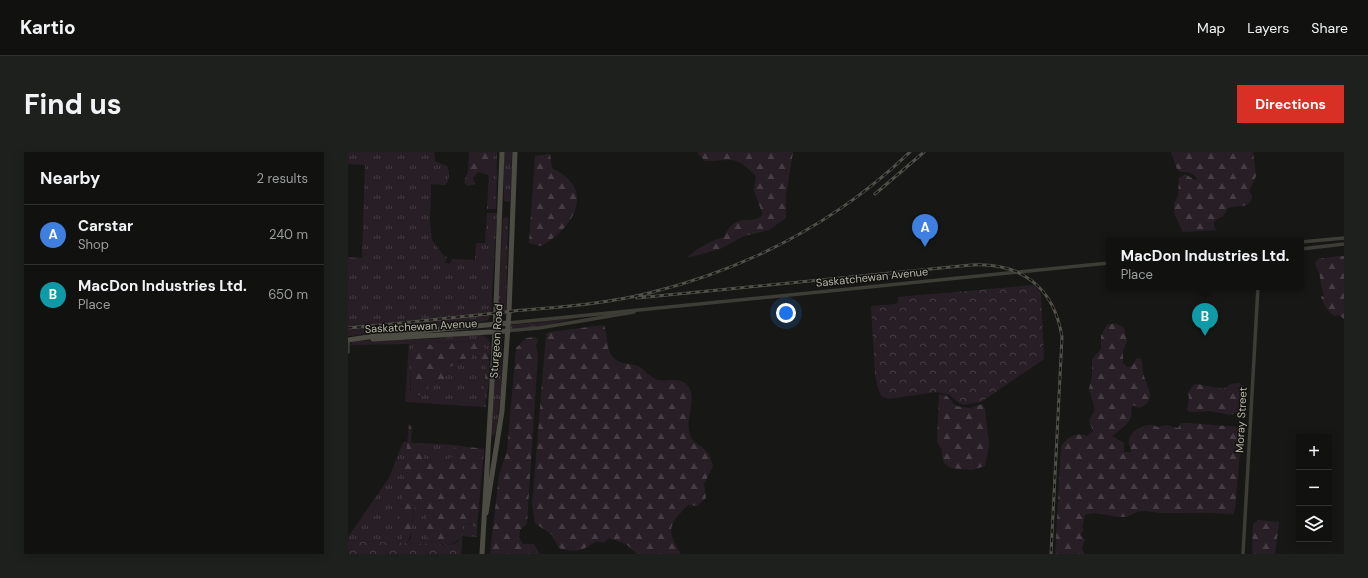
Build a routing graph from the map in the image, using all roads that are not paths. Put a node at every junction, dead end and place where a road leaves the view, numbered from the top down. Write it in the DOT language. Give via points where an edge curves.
graph roads {
  1 [pos="502,152"];
  2 [pos="515,152"];
  3 [pos="1344,238"];
  4 [pos="1304,242"];
  5 [pos="1344,244"];
  6 [pos="1304,249"];
  7 [pos="1106,263"];
  8 [pos="1258,290"];
  9 [pos="637,311"];
  10 [pos="508,322"];
  11 [pos="495,324"];
  12 [pos="506,331"];
  13 [pos="495,332"];
  14 [pos="348,340"];
  15 [pos="348,352"];
  16 [pos="483,530"];
  17 [pos="482,554"];
  18 [pos="1243,554"];
  1 -- 11 [label="main road, Sturgeon Road"];
  2 -- 10 [label="main road, Sturgeon Road"];
  3 -- 4 [label="street"];
  5 -- 6 [label="street"];
  7 -- 9 [label="street, Saskatchewan Avenue"];
  8 -- 18 [label="street, Moray Street"];
  9 -- 10 [label="street, Saskatchewan Avenue" via="625,310"];
  9 -- 12 [label="street, Saskatchewan Avenue" via="539,328"];
  10 -- 11 [label="main road, Saskatchewan Avenue"];
  10 -- 12 [label="main road, Sturgeon Road"];
  11 -- 13 [label="main road, Sturgeon Road"];
  11 -- 14 [label="main road, Saskatchewan Avenue"];
  12 -- 13 [label="main road, Saskatchewan Avenue"];
  12 -- 16 [label="main road, Sturgeon Road" via="502,411"];
  13 -- 14 [label="main road, Saskatchewan Avenue"];
  13 -- 16 [label="main road, Sturgeon Road"];
  14 -- 15 [label="street"];
  16 -- 17 [label="main road, Sturgeon Road"];
}
